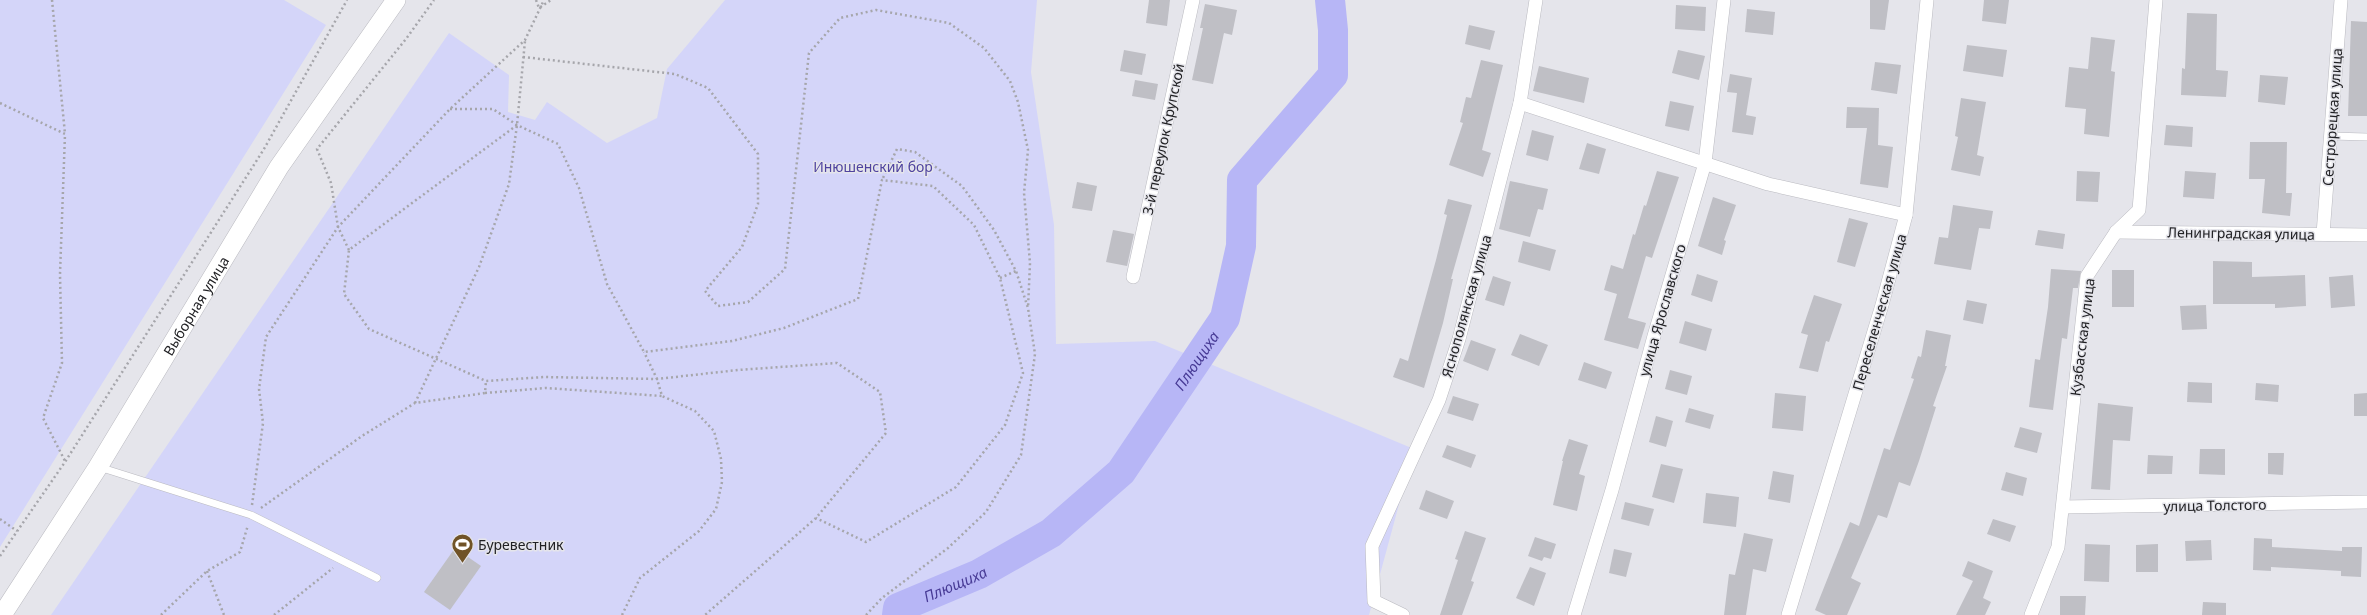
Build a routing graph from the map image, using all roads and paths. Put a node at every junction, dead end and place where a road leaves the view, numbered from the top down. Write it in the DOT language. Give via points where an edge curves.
graph roads {
  1 [pos="52,0"];
  2 [pos="347,0"];
  3 [pos="396,0"];
  4 [pos="434,0"];
  5 [pos="536,0"];
  6 [pos="544,0"];
  7 [pos="551,0"];
  8 [pos="1193,0"];
  9 [pos="1536,0"];
  10 [pos="1724,0"];
  11 [pos="1927,0"];
  12 [pos="2156,0"];
  13 [pos="2341,0"];
  14 [pos="539,8"];
  15 [pos="525,40"];
  16 [pos="524,57"];
  17 [pos="0,103"];
  18 [pos="1520,103"];
  19 [pos="450,109"];
  20 [pos="517,125"];
  21 [pos="65,134"];
  22 [pos="2331,136"];
  23 [pos="2367,137"];
  24 [pos="1705,163"];
  25 [pos="882,180"];
  26 [pos="1906,215"];
  27 [pos="338,227"];
  28 [pos="2116,232"];
  29 [pos="2323,234"];
  30 [pos="2367,235"];
  31 [pos="349,250"];
  32 [pos="1016,271"];
  33 [pos="1133,277"];
  34 [pos="1000,278"];
  35 [pos="1028,308"];
  36 [pos="644,352"];
  37 [pos="436,357"];
  38 [pos="657,379"];
  39 [pos="486,381"];
  40 [pos="485,393"];
  41 [pos="662,396"];
  42 [pos="415,403"];
  43 [pos="65,462"];
  44 [pos="98,466"];
  45 [pos="2367,502"];
  46 [pos="2063,507"];
  47 [pos="251,516"];
  48 [pos="816,518"];
  49 [pos="0,519"];
  50 [pos="17,532"];
  51 [pos="0,556"];
  52 [pos="343,561"];
  53 [pos="207,571"];
  54 [pos="377,578"];
  55 [pos="2,615"];
  56 [pos="161,615"];
  57 [pos="224,615"];
  58 [pos="274,615"];
  59 [pos="622,615"];
  60 [pos="705,615"];
  61 [pos="866,615"];
  62 [pos="1403,615"];
  63 [pos="1574,615"];
  64 [pos="1788,615"];
  65 [pos="2031,615"];
  1 -- 21 [label="path"];
  2 -- 43 [label="path" via="264,149"];
  3 -- 44 [label="main road, Выборная улица" via="279,167"];
  4 -- 27 [label="path" via="406,40 317,149 331,183"];
  5 -- 14 [label="path"];
  6 -- 14 [label="path"];
  7 -- 14 [label="path"];
  8 -- 33 [label="street, 3-й переулок Крупской"];
  9 -- 18 [label="street, Яснополянская улица"];
  10 -- 24 [label="street, улица Ярославского"];
  11 -- 26 [label="street, Переселенческая улица"];
  12 -- 28 [label="street, Кузбасская улица" via="2139,210"];
  13 -- 22 [label="street, Сестрорецкая улица"];
  14 -- 15 [label="path"];
  15 -- 16 [label="path"];
  15 -- 19 [label="path"];
  16 -- 20 [label="path"];
  16 -- 35 [label="path" via="675,74 708,88 758,154 758,204 742,247 705,291 718,306 748,302 785,269 809,53 840,18 876,10 949,23 984,48 1010,81 1018,102 1028,150 1024,193 1030,263"];
  17 -- 21 [label="path"];
  18 -- 24 [label="street"];
  18 -- 62 [label="street, Яснополянская улица" via="1453,359 1439,400 1372,546 1374,601"];
  19 -- 20 [label="path" via="493,109"];
  19 -- 27 [label="path"];
  20 -- 31 [label="path"];
  20 -- 36 [label="path" via="558,144 579,188 607,284"];
  20 -- 37 [label="path" via="509,184 479,267"];
  21 -- 43 [label="path" via="60,274 62,363 43,418"];
  22 -- 23 [label="lane"];
  22 -- 29 [label="street, Сестрорецкая улица"];
  24 -- 26 [label="street" via="1768,184"];
  24 -- 63 [label="street, улица Ярославского"];
  25 -- 32 [label="path" via="897,149 915,152 962,186 994,230"];
  25 -- 34 [label="path" via="933,186 974,224"];
  25 -- 36 [label="path" via="858,299 784,328 732,341"];
  26 -- 64 [label="street, Переселенческая улица" via="1882,305"];
  27 -- 31 [label="path"];
  27 -- 47 [label="path" via="266,337 259,388 263,423"];
  28 -- 29 [label="street, Ленинградская улица"];
  28 -- 46 [label="street, Кузбасская улица" via="2087,276"];
  29 -- 30 [label="street, Ленинградская улица"];
  31 -- 37 [label="path" via="344,294 369,329"];
  32 -- 34 [label="path"];
  32 -- 35 [label="path"];
  34 -- 48 [label="path" via="1023,373 1005,425 956,487 866,542"];
  35 -- 61 [label="path" via="1035,354 1021,455 986,512 948,548 882,598"];
  36 -- 38 [label="path"];
  37 -- 39 [label="path"];
  37 -- 42 [label="path"];
  38 -- 39 [label="path" via="544,377"];
  38 -- 41 [label="path"];
  38 -- 48 [label="path" via="837,363 880,392 886,433"];
  39 -- 40 [label="path"];
  40 -- 41 [label="path" via="546,388"];
  40 -- 42 [label="path"];
  41 -- 59 [label="path" via="696,411 714,432 722,458 722,482 716,509 699,531 640,578"];
  42 -- 47 [label="path" via="362,436"];
  43 -- 50 [label="path"];
  44 -- 47 [label="lane"];
  44 -- 55 [label="main road, Выборная улица"];
  45 -- 46 [label="street, улица Толстого"];
  46 -- 65 [label="street, Кузбасская улица" via="2058,547"];
  47 -- 52 [label="lane"];
  47 -- 53 [label="path" via="240,552"];
  48 -- 60 [label="path"];
  49 -- 50 [label="path"];
  50 -- 51 [label="path"];
  52 -- 54 [label="lane"];
  52 -- 58 [label="path"];
  53 -- 56 [label="path"];
  53 -- 57 [label="path"];
}
